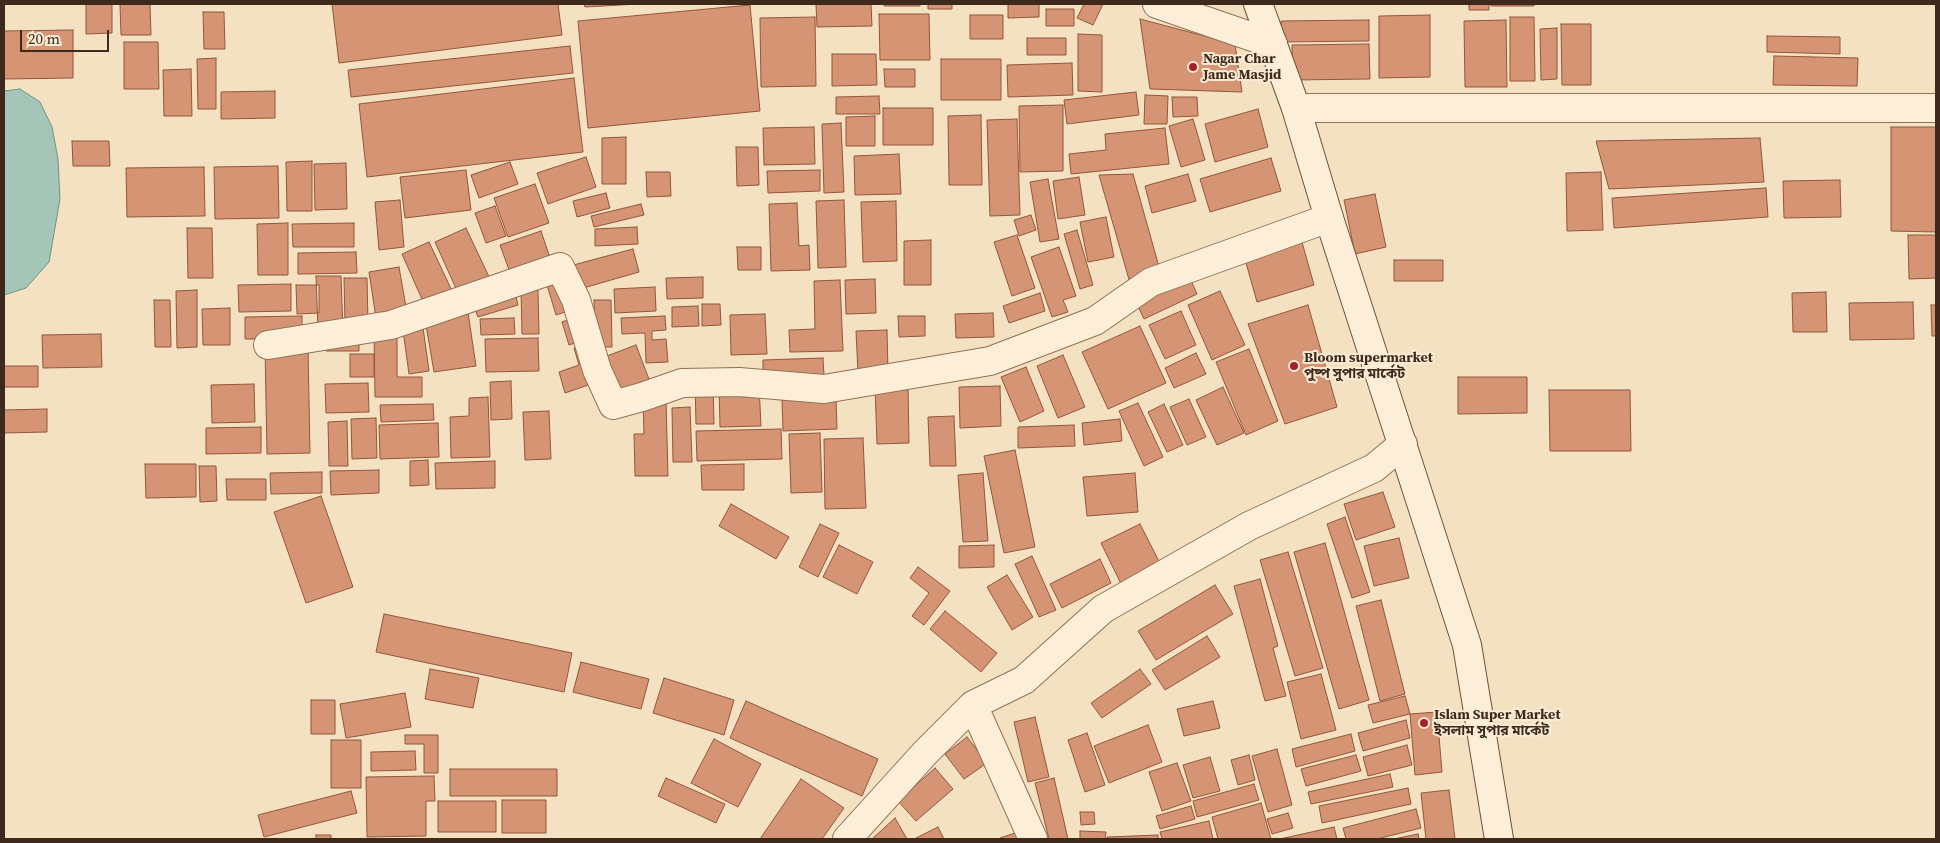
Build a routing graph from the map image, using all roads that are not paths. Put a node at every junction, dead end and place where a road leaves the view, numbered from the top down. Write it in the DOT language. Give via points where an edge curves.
graph roads {
  1 [pos="1157,4"];
  2 [pos="1258,4"];
  3 [pos="1273,44"];
  4 [pos="1296,108"];
  5 [pos="1936,108"];
  6 [pos="1329,218"];
  7 [pos="268,345"];
  8 [pos="1403,444"];
  9 [pos="972,706"];
  10 [pos="847,839"];
  11 [pos="1033,839"];
  12 [pos="1499,839"];
  1 -- 3 [label="street"];
  2 -- 3 [label="street"];
  3 -- 4 [label="street"];
  4 -- 5 [label="street"];
  4 -- 6 [label="street"];
  6 -- 7 [label="street" via="1151,282 1095,321 990,361 824,389 739,382 682,383 613,405 596,370 576,300 560,267 391,325"];
  6 -- 8 [label="street"];
  8 -- 9 [label="street" via="1374,468 1249,526 1103,609 1024,680"];
  8 -- 12 [label="street" via="1467,644"];
  9 -- 10 [label="street"];
  9 -- 11 [label="street"];
}
